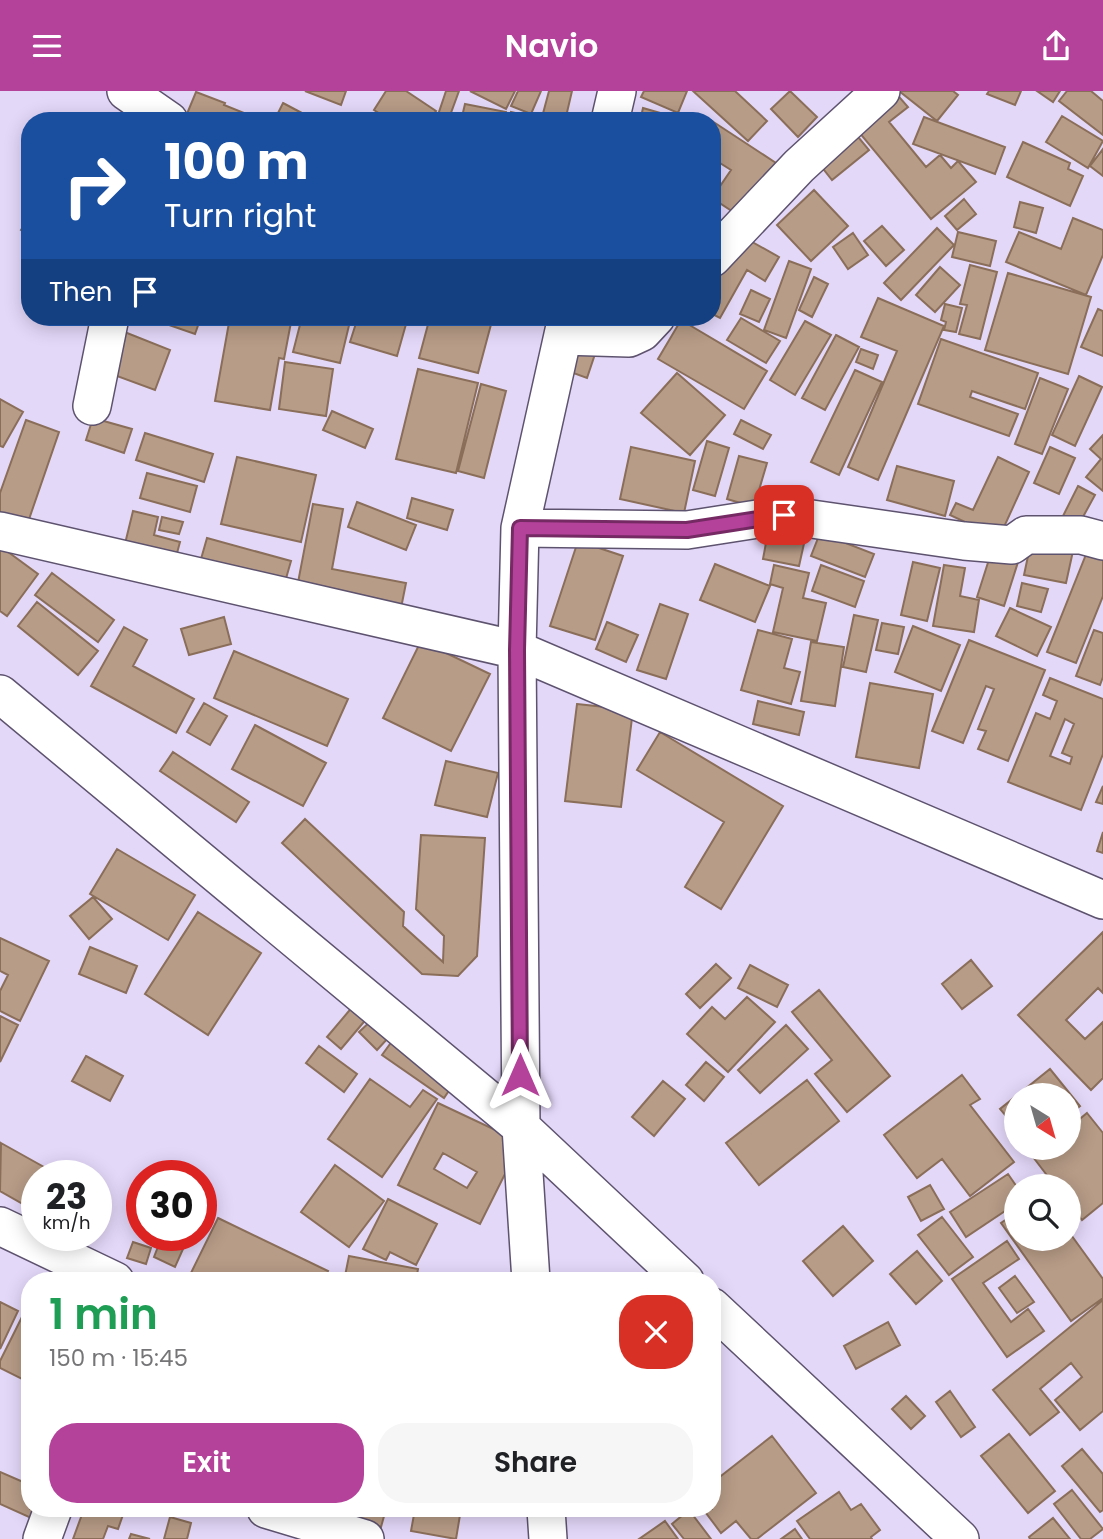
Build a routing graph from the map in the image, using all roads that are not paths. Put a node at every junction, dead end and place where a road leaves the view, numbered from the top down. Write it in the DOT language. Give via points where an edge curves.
graph roads {
  1 [pos="126,91"];
  2 [pos="617,91"];
  3 [pos="881,91"];
  4 [pos="156,112"];
  5 [pos="613,112"];
  6 [pos="721,248"];
  7 [pos="108,326"];
  8 [pos="565,326"];
  9 [pos="648,326"];
  10 [pos="92,407"];
  11 [pos="520,528"];
  12 [pos="0,531"];
  13 [pos="1103,541"];
  14 [pos="517,650"];
  15 [pos="0,694"];
  16 [pos="1103,900"];
  17 [pos="521,1128"];
  18 [pos="0,1226"];
  19 [pos="97,1272"];
  20 [pos="530,1272"];
  21 [pos="675,1272"];
  22 [pos="721,1315"];
  23 [pos="50,1517"];
  24 [pos="293,1517"];
  25 [pos="547,1517"];
  26 [pos="43,1539"];
  27 [pos="366,1539"];
  28 [pos="548,1539"];
  29 [pos="960,1539"];
  1 -- 4 [label="street"];
  2 -- 5 [label="street"];
  3 -- 6 [label="street" via="799,166"];
  7 -- 10 [label="street"];
  8 -- 9 [label="street" via="629,338"];
  8 -- 11 [label="street"];
  11 -- 13 [label="street" via="687,530 784,515 964,541 1012,544 1026,535 1081,535"];
  11 -- 14 [label="street"];
  12 -- 14 [label="street"];
  14 -- 16 [label="street"];
  14 -- 17 [label="street"];
  15 -- 17 [label="street"];
  17 -- 20 [label="street"];
  17 -- 21 [label="street"];
  18 -- 19 [label="street"];
  22 -- 29 [label="street"];
  23 -- 26 [label="street"];
  24 -- 27 [label="street"];
  25 -- 28 [label="street"];
}
